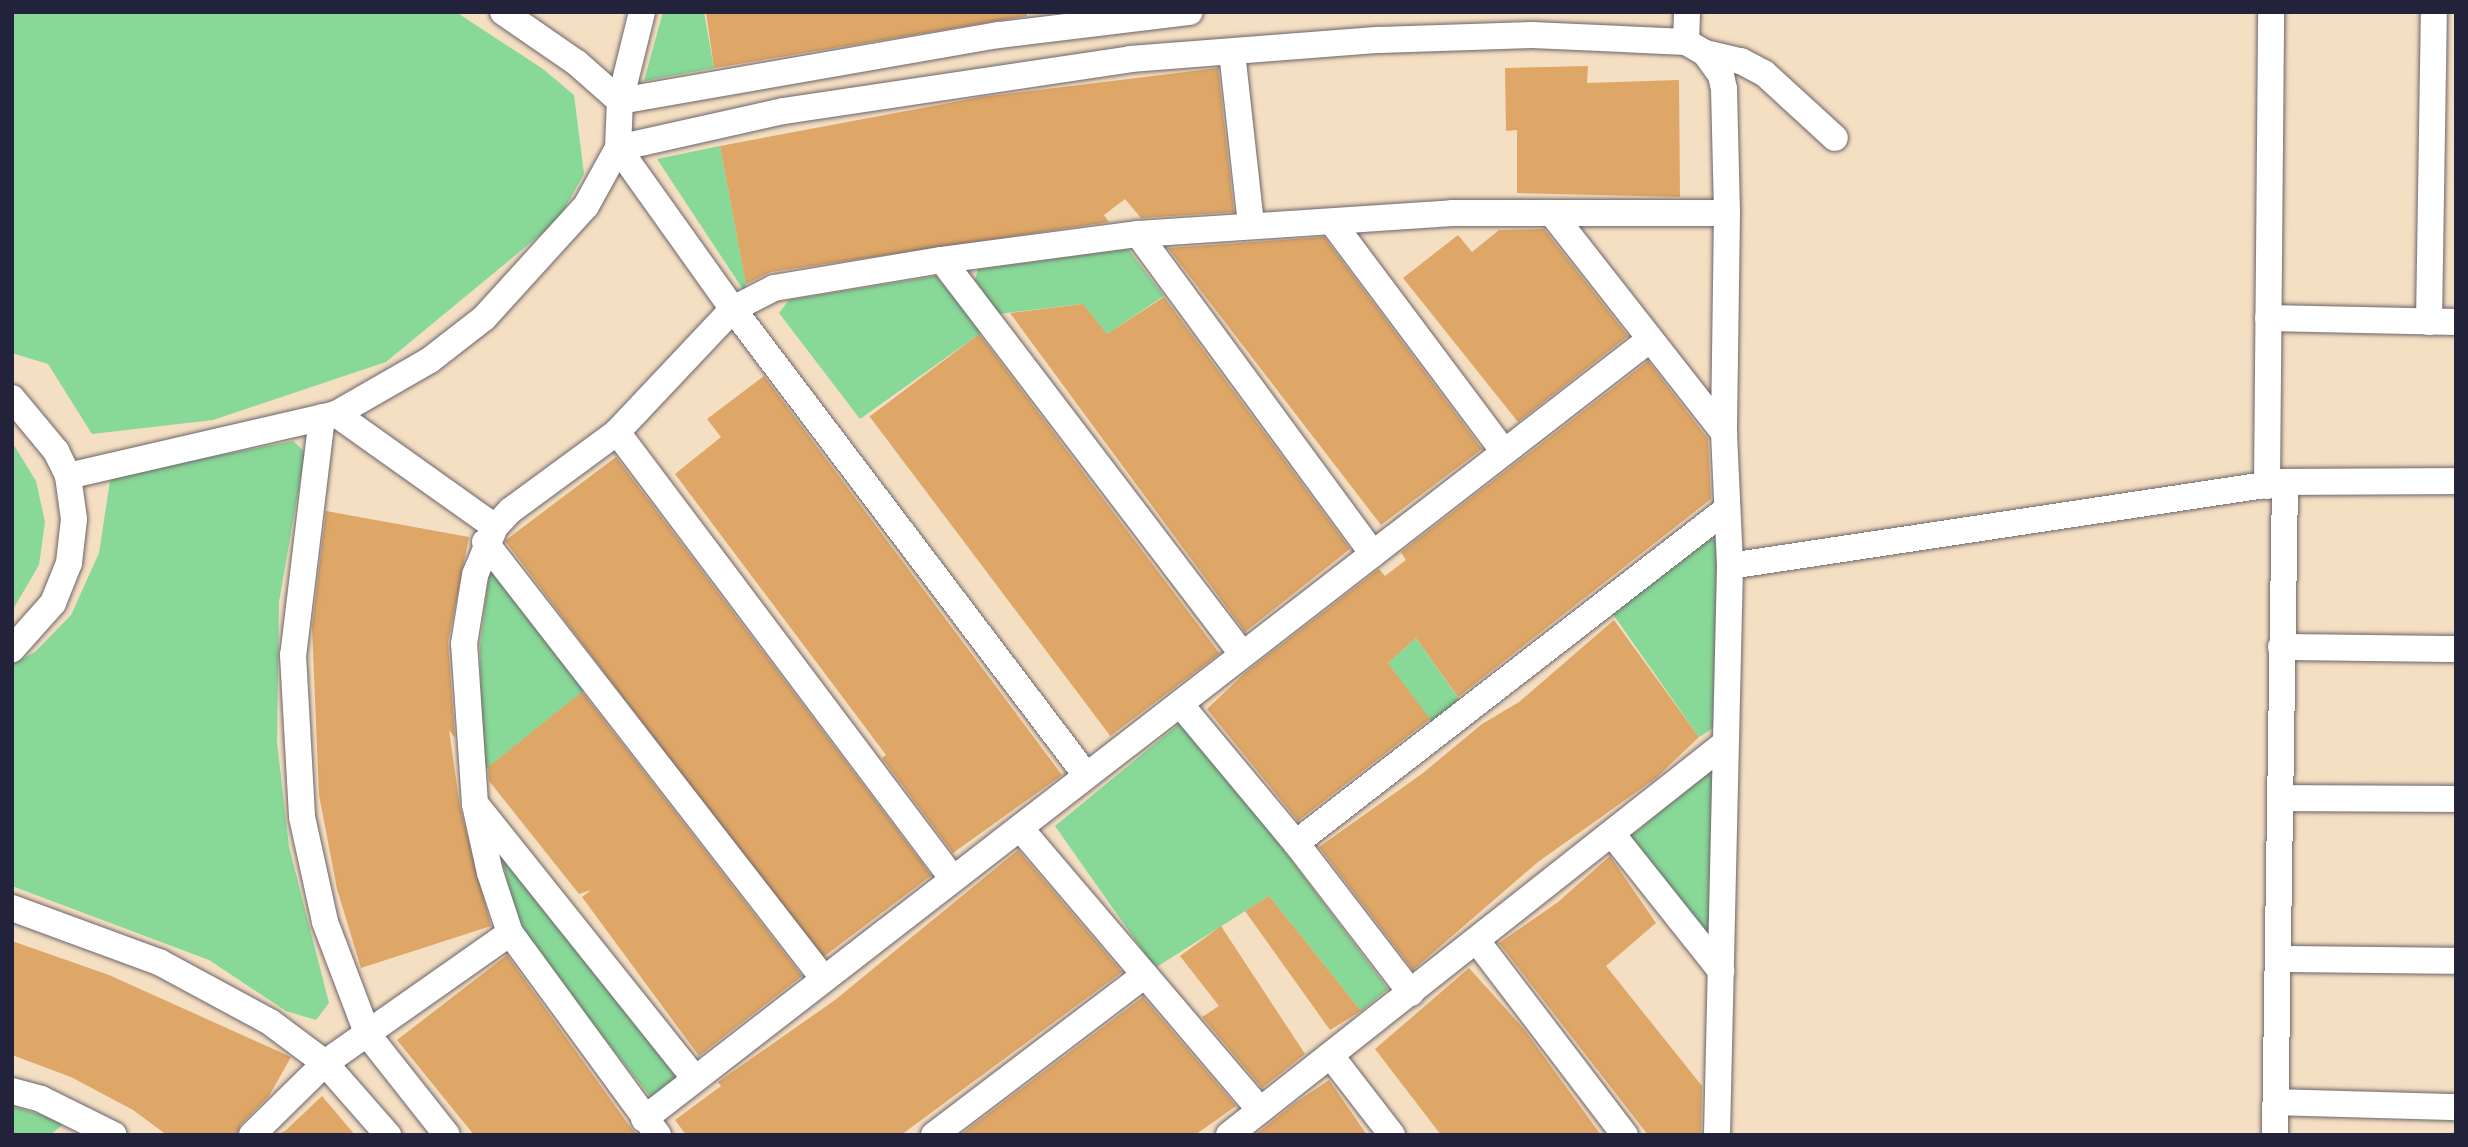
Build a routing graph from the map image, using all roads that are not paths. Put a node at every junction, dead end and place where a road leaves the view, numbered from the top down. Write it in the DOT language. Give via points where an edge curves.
graph roads {
  1 [pos="503,12"];
  2 [pos="642,12"];
  3 [pos="1190,12"];
  4 [pos="1686,12"];
  5 [pos="2271,12"];
  6 [pos="2434,12"];
  7 [pos="1122,19"];
  8 [pos="1696,47"];
  9 [pos="1232,52"];
  10 [pos="1130,59"];
  11 [pos="620,101"];
  12 [pos="1835,138"];
  13 [pos="618,148"];
  14 [pos="1727,213"];
  15 [pos="1554,216"];
  16 [pos="1332,222"];
  17 [pos="1251,224"];
  18 [pos="1138,234"];
  19 [pos="942,260"];
  20 [pos="733,309"];
  21 [pos="2268,318"];
  22 [pos="2430,321"];
  23 [pos="2456,322"];
  24 [pos="1649,340"];
  25 [pos="12,398"];
  26 [pos="329,415"];
  27 [pos="617,432"];
  28 [pos="1724,433"];
  29 [pos="1504,452"];
  30 [pos="68,476"];
  31 [pos="2456,481"];
  32 [pos="2276,484"];
  33 [pos="1727,509"];
  34 [pos="490,534"];
  35 [pos="1373,554"];
  36 [pos="1730,566"];
  37 [pos="2281,647"];
  38 [pos="12,649"];
  39 [pos="2456,649"];
  40 [pos="1241,653"];
  41 [pos="1180,704"];
  42 [pos="1723,745"];
  43 [pos="1086,775"];
  44 [pos="2280,798"];
  45 [pos="2456,799"];
  46 [pos="475,804"];
  47 [pos="1020,828"];
  48 [pos="1613,835"];
  49 [pos="1296,843"];
  50 [pos="953,879"];
  51 [pos="12,908"];
  52 [pos="510,933"];
  53 [pos="1478,941"];
  54 [pos="2277,959"];
  55 [pos="2456,961"];
  56 [pos="1721,971"];
  57 [pos="1145,975"];
  58 [pos="824,979"];
  59 [pos="1411,993"];
  60 [pos="368,1035"];
  61 [pos="1331,1056"];
  62 [pos="325,1063"];
  63 [pos="695,1079"];
  64 [pos="12,1091"];
  65 [pos="2276,1102"];
  66 [pos="2456,1107"];
  67 [pos="1260,1111"];
  68 [pos="651,1127"];
  69 [pos="82,1128"];
  70 [pos="114,1135"];
  71 [pos="252,1135"];
  72 [pos="388,1135"];
  73 [pos="447,1135"];
  74 [pos="934,1135"];
  75 [pos="1229,1135"];
  76 [pos="1392,1135"];
  77 [pos="1625,1135"];
  78 [pos="1717,1135"];
  79 [pos="2275,1135"];
  1 -- 11 [label="street" via="577,63"];
  2 -- 11 [label="street"];
  3 -- 7 [label="street"];
  4 -- 8 [label="street"];
  5 -- 21 [label="street"];
  6 -- 22 [label="street"];
  7 -- 10 [label="street"];
  7 -- 11 [label="street" via="950,43"];
  8 -- 9 [label="street" via="1455,36"];
  8 -- 12 [label="street" via="1764,73"];
  8 -- 14 [label="street" via="1721,75 1724,89"];
  9 -- 10 [label="street"];
  9 -- 17 [label="street"];
  10 -- 13 [label="street" via="784,111"];
  11 -- 13 [label="street"];
  13 -- 20 [label="street"];
  13 -- 26 [label="street" via="586,206 484,318 430,360"];
  14 -- 15 [label="street"];
  14 -- 28 [label="street"];
  15 -- 16 [label="street" via="1452,213"];
  15 -- 24 [label="street"];
  16 -- 17 [label="street"];
  16 -- 29 [label="street"];
  17 -- 18 [label="street"];
  18 -- 19 [label="street"];
  18 -- 35 [label="street"];
  19 -- 20 [label="street" via="774,288"];
  19 -- 40 [label="street"];
  20 -- 27 [label="street"];
  20 -- 43 [label="street"];
  21 -- 22 [label="street"];
  21 -- 32 [label="street"];
  22 -- 23 [label="street"];
  24 -- 28 [label="street"];
  24 -- 29 [label="street"];
  25 -- 30 [label="street" via="46,433"];
  26 -- 30 [label="street"];
  26 -- 34 [label="street"];
  26 -- 60 [label="street" via="296,602 296,763 325,922"];
  27 -- 34 [label="street" via="511,510"];
  27 -- 50 [label="street"];
  28 -- 33 [label="street"];
  29 -- 35 [label="street"];
  30 -- 38 [label="street" via="74,519 67,570 42,620"];
  31 -- 32 [label="street"];
  32 -- 36 [label="street"];
  32 -- 37 [label="street"];
  33 -- 36 [label="street"];
  33 -- 49 [label="street"];
  34 -- 46 [label="street" via="464,644"];
  34 -- 58 [label="street"];
  35 -- 40 [label="street"];
  36 -- 42 [label="street"];
  37 -- 39 [label="street"];
  37 -- 44 [label="street"];
  40 -- 41 [label="street"];
  41 -- 43 [label="street"];
  41 -- 49 [label="street"];
  42 -- 48 [label="street"];
  42 -- 56 [label="street"];
  43 -- 47 [label="street"];
  44 -- 45 [label="street"];
  44 -- 54 [label="street"];
  46 -- 52 [label="street" via="490,873"];
  46 -- 63 [label="street"];
  47 -- 50 [label="street"];
  47 -- 57 [label="street"];
  48 -- 53 [label="street"];
  48 -- 56 [label="street"];
  49 -- 59 [label="street"];
  50 -- 58 [label="street"];
  51 -- 62 [label="street" via="159,962 270,1023"];
  52 -- 60 [label="street"];
  52 -- 68 [label="street"];
  53 -- 59 [label="street"];
  53 -- 77 [label="street"];
  54 -- 55 [label="street"];
  54 -- 65 [label="street"];
  56 -- 78 [label="street"];
  57 -- 67 [label="street"];
  57 -- 74 [label="street"];
  58 -- 63 [label="street"];
  59 -- 61 [label="street"];
  60 -- 62 [label="street"];
  60 -- 73 [label="street"];
  61 -- 67 [label="street"];
  61 -- 76 [label="street"];
  62 -- 71 [label="street"];
  62 -- 72 [label="street"];
  63 -- 68 [label="street"];
  64 -- 69 [label="street"];
  65 -- 66 [label="street"];
  65 -- 79 [label="street"];
  67 -- 75 [label="street"];
  69 -- 70 [label="street"];
}
